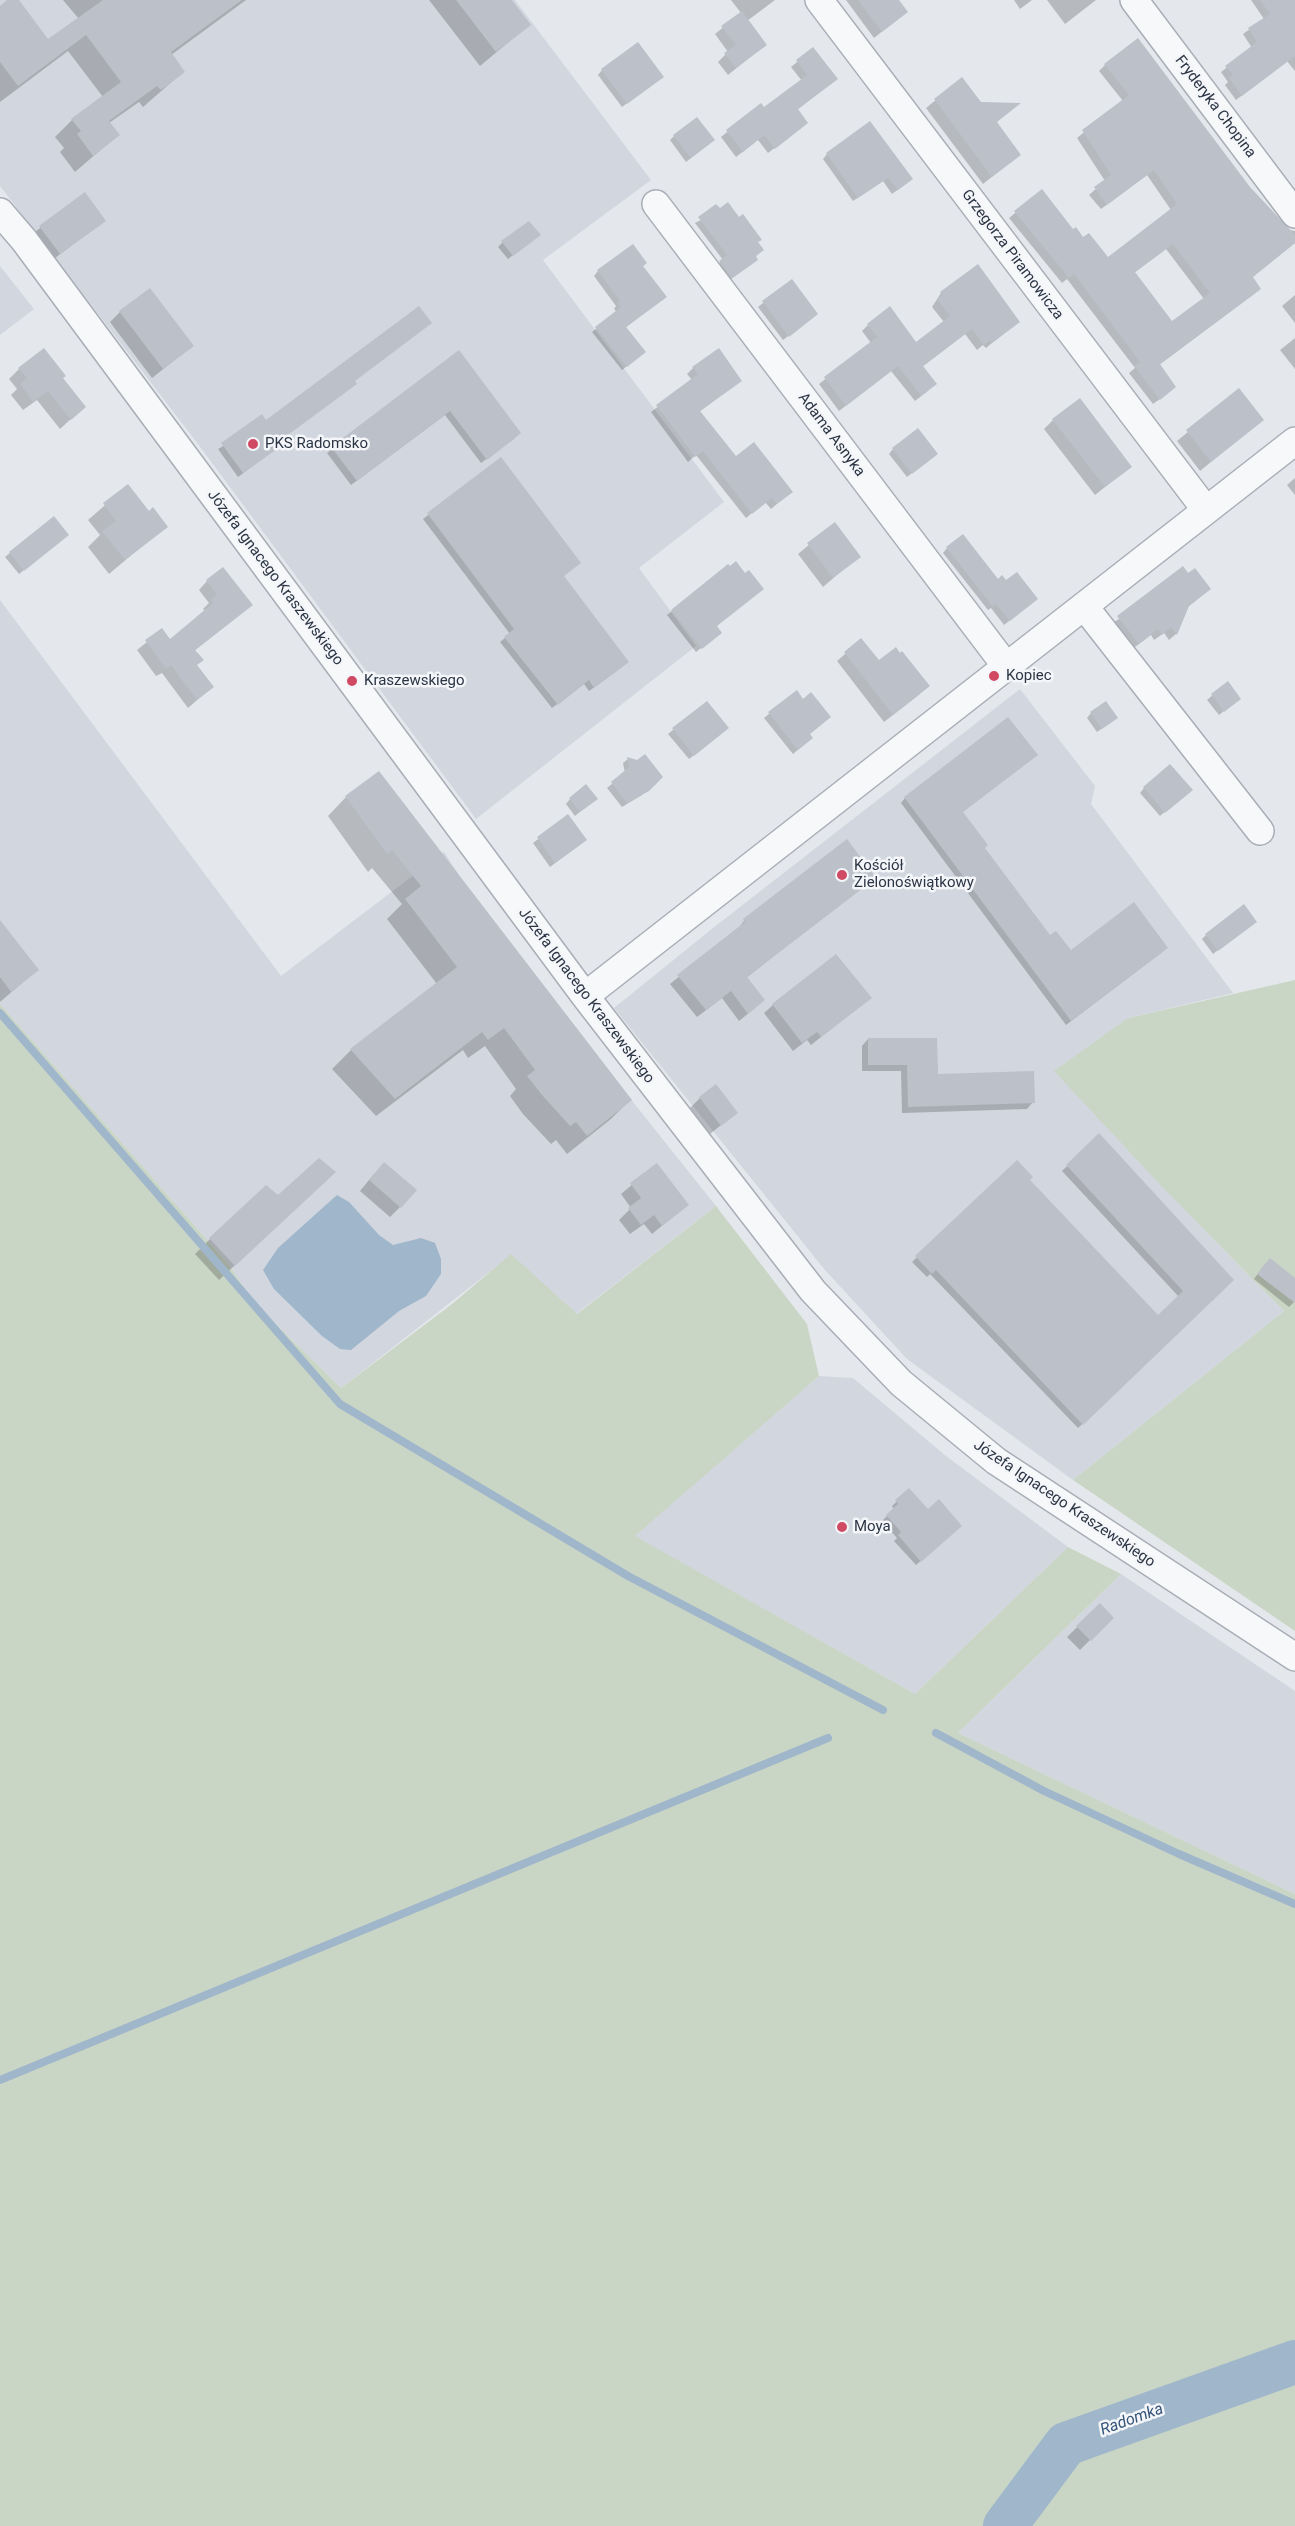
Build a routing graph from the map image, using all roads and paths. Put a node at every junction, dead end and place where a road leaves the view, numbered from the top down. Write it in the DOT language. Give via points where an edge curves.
graph roads {
  1 [pos="819,0"];
  2 [pos="1134,0"];
  3 [pos="656,204"];
  4 [pos="0,212"];
  5 [pos="1295,214"];
  6 [pos="1295,441"];
  7 [pos="1206,510"];
  8 [pos="1084,606"];
  9 [pos="1006,666"];
  10 [pos="1260,831"];
  11 [pos="585,996"];
  12 [pos="1295,1657"];
  1 -- 7 [label="street, Grzegorza Piramowicza"];
  2 -- 5 [label="street, Fryderyka Chopina"];
  3 -- 9 [label="street, Adama Asnyka"];
  4 -- 11 [label="street, Józefa Ignacego Kraszewskiego"];
  6 -- 7 [label="street"];
  7 -- 8 [label="street"];
  8 -- 9 [label="street"];
  8 -- 10 [label="street"];
  9 -- 11 [label="street"];
  11 -- 12 [label="street, Józefa Ignacego Kraszewskiego" via="792,1265 901,1383 996,1461"];
}
